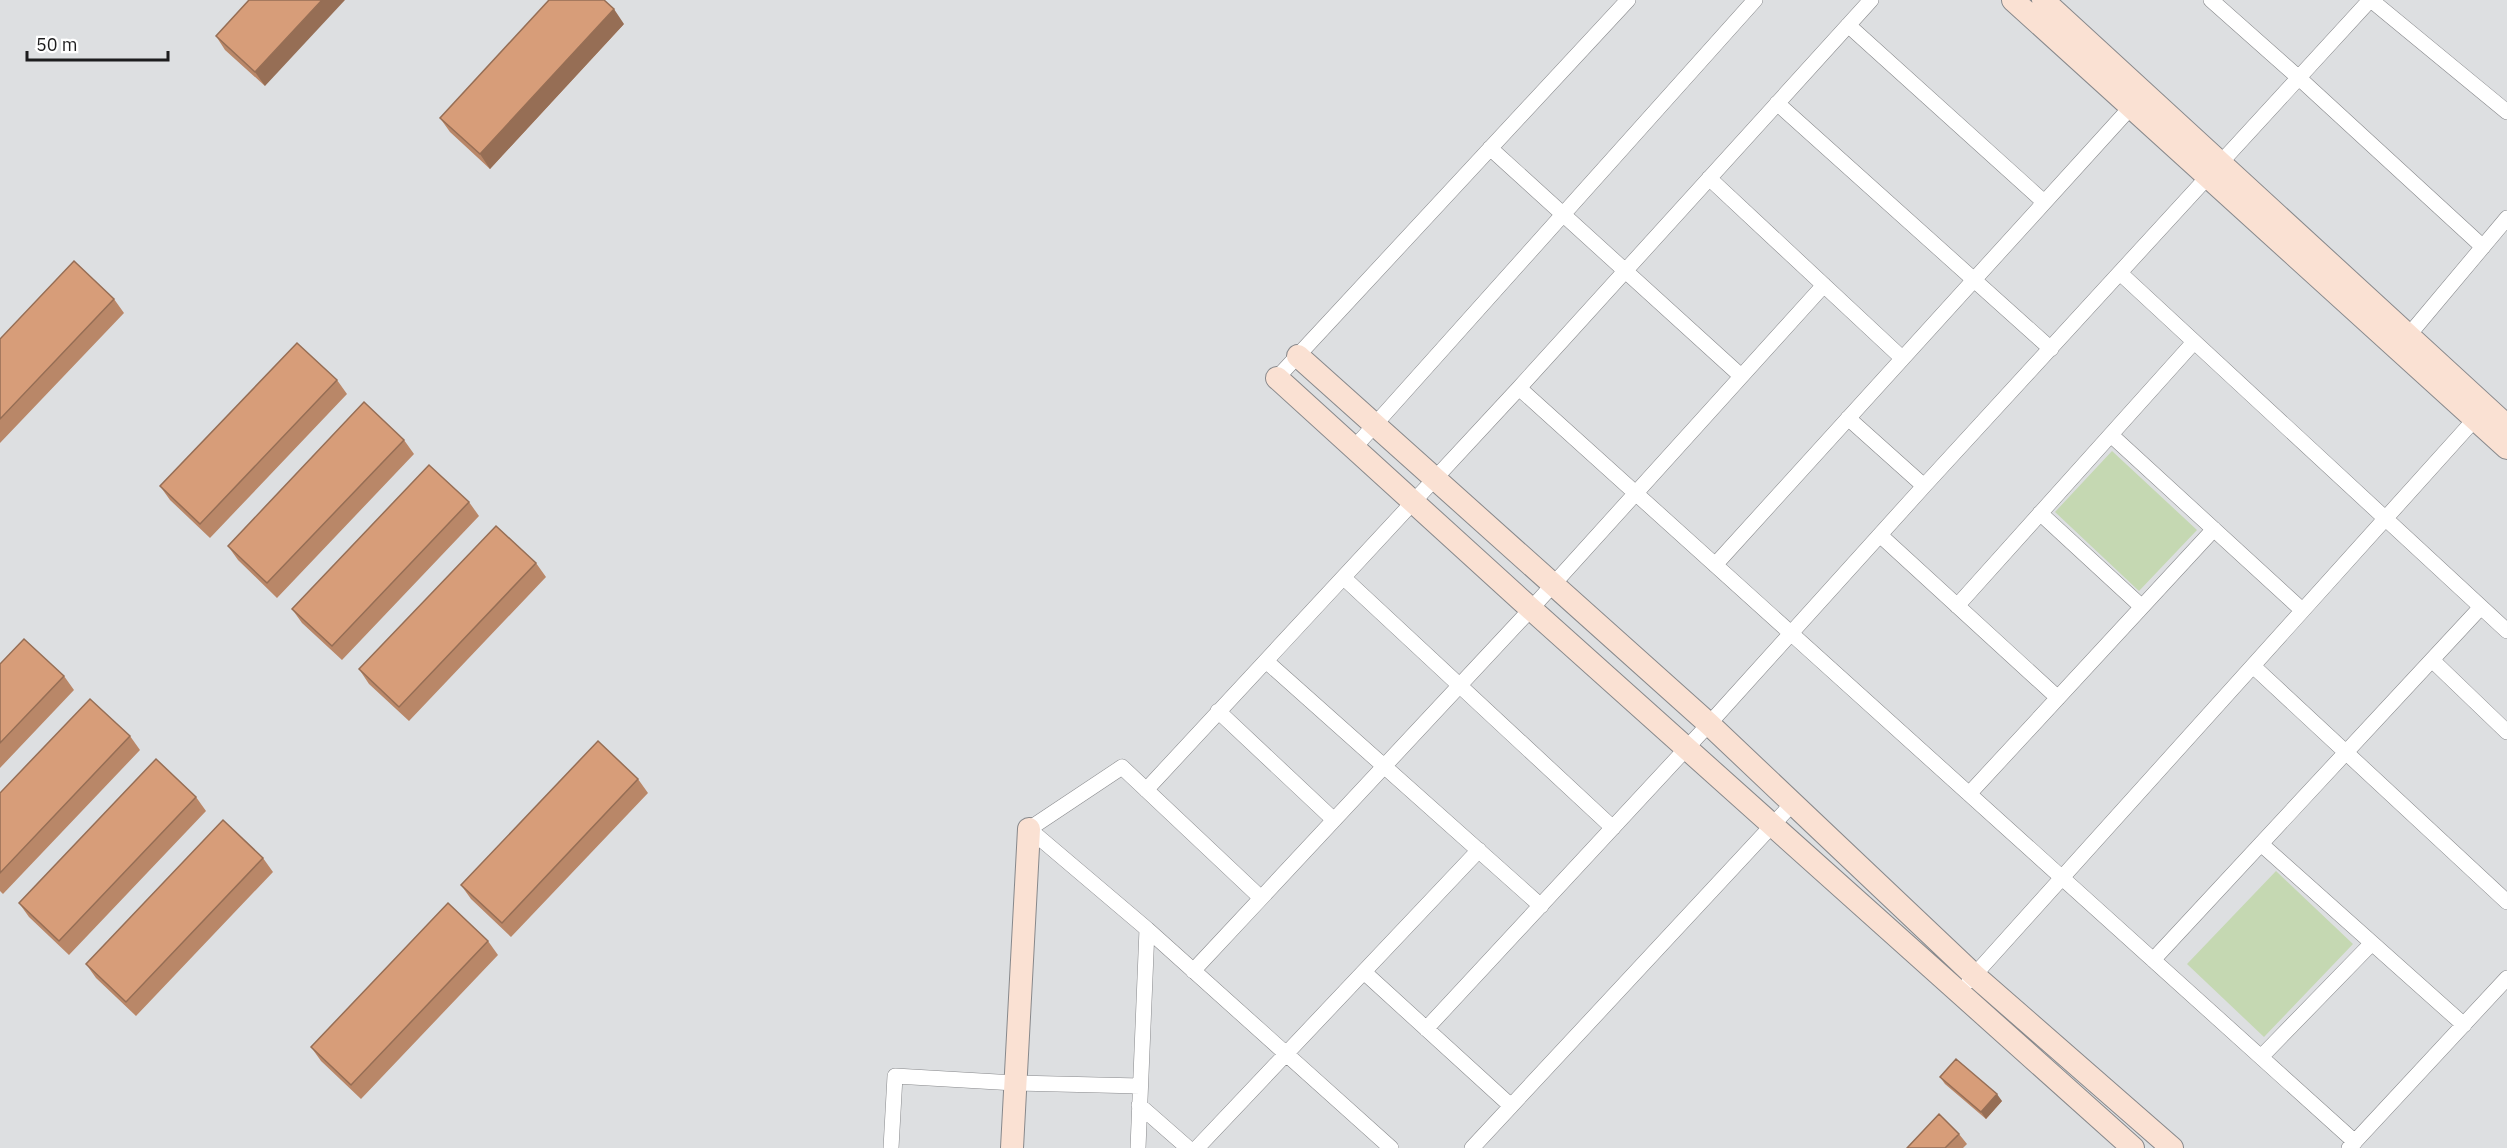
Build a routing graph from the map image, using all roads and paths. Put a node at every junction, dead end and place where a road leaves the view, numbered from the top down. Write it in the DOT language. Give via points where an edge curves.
graph roads {
  1 [pos="1628,0"];
  2 [pos="1755,0"];
  3 [pos="1871,0"];
  4 [pos="2013,0"];
  5 [pos="2211,0"];
  6 [pos="2370,0"];
  7 [pos="2046,6"];
  8 [pos="1848,25"];
  9 [pos="2299,78"];
  10 [pos="1777,103"];
  11 [pos="2131,106"];
  12 [pos="2507,111"];
  13 [pos="1490,148"];
  14 [pos="2215,171"];
  15 [pos="1709,178"];
  16 [pos="2044,202"];
  17 [pos="1563,214"];
  18 [pos="2507,218"];
  19 [pos="2483,247"];
  20 [pos="1625,270"];
  21 [pos="2120,273"];
  22 [pos="1974,280"];
  23 [pos="1824,285"];
  24 [pos="2194,342"];
  25 [pos="2403,342"];
  26 [pos="2051,349"];
  27 [pos="1298,356"];
  28 [pos="1902,358"];
  29 [pos="1741,376"];
  30 [pos="1277,378"];
  31 [pos="1519,388"];
  32 [pos="1848,418"];
  33 [pos="2494,419"];
  34 [pos="1374,425"];
  35 [pos="2110,435"];
  36 [pos="1354,448"];
  37 [pos="2507,448"];
  38 [pos="1436,478"];
  39 [pos="1924,486"];
  40 [pos="1636,493"];
  41 [pos="1414,502"];
  42 [pos="2040,513"];
  43 [pos="2385,518"];
  44 [pos="2214,529"];
  45 [pos="1881,536"];
  46 [pos="1715,565"];
  47 [pos="1344,578"];
  48 [pos="1552,585"];
  49 [pos="1957,606"];
  50 [pos="2142,607"];
  51 [pos="2481,607"];
  52 [pos="1531,609"];
  53 [pos="2302,610"];
  54 [pos="2507,631"];
  55 [pos="1791,634"];
  56 [pos="2432,660"];
  57 [pos="1266,661"];
  58 [pos="2253,666"];
  59 [pos="1459,685"];
  60 [pos="2058,698"];
  61 [pos="1218,711"];
  62 [pos="1709,724"];
  63 [pos="2507,732"];
  64 [pos="1687,748"];
  65 [pos="2346,752"];
  66 [pos="1384,766"];
  67 [pos="1146,790"];
  68 [pos="1969,794"];
  69 [pos="1793,803"];
  70 [pos="1334,820"];
  71 [pos="1771,824"];
  72 [pos="1613,828"];
  73 [pos="1029,829"];
  74 [pos="2260,844"];
  75 [pos="1479,850"];
  76 [pos="2062,877"];
  77 [pos="1261,898"];
  78 [pos="2507,902"];
  79 [pos="1541,906"];
  80 [pos="1147,929"];
  81 [pos="2372,944"];
  82 [pos="2153,960"];
  83 [pos="1193,971"];
  84 [pos="1364,972"];
  85 [pos="2507,978"];
  86 [pos="1967,983"];
  87 [pos="2463,1025"];
  88 [pos="1426,1029"];
  89 [pos="1285,1055"];
  90 [pos="2261,1057"];
  91 [pos="1016,1083"];
  92 [pos="1140,1086"];
  93 [pos="1140,1105"];
  94 [pos="1511,1106"];
  95 [pos="2352,1145"];
  96 [pos="891,1148"];
  97 [pos="1012,1148"];
  98 [pos="1138,1148"];
  99 [pos="1188,1148"];
  100 [pos="1197,1148"];
  101 [pos="1391,1148"];
  102 [pos="1472,1148"];
  103 [pos="2133,1148"];
  104 [pos="2172,1148"];
  1 -- 13 [label="street"];
  2 -- 17 [label="street"];
  3 -- 8 [label="street"];
  4 -- 7 [label="street"];
  5 -- 9 [label="street"];
  6 -- 9 [label="street"];
  6 -- 12 [label="street"];
  7 -- 11 [label="street"];
  7 -- 14 [label="street"];
  8 -- 10 [label="street"];
  8 -- 16 [label="street"];
  9 -- 14 [label="street"];
  9 -- 19 [label="street"];
  10 -- 15 [label="street"];
  10 -- 22 [label="street"];
  11 -- 14 [label="street"];
  11 -- 16 [label="street"];
  13 -- 17 [label="street"];
  13 -- 27 [label="street"];
  14 -- 21 [label="street"];
  14 -- 25 [label="street"];
  15 -- 20 [label="street"];
  15 -- 23 [label="street"];
  16 -- 22 [label="street"];
  17 -- 20 [label="street"];
  17 -- 34 [label="street"];
  18 -- 19 [label="street"];
  19 -- 25 [label="street"];
  20 -- 29 [label="street"];
  20 -- 31 [label="street"];
  21 -- 24 [label="street"];
  21 -- 26 [label="street"];
  22 -- 26 [label="street"];
  22 -- 28 [label="street"];
  23 -- 28 [label="street"];
  23 -- 29 [label="street"];
  24 -- 35 [label="street"];
  24 -- 43 [label="street"];
  25 -- 33 [label="street"];
  26 -- 39 [label="street"];
  27 -- 30 [label="street"];
  27 -- 34 [label="street"];
  28 -- 32 [label="street"];
  29 -- 40 [label="street"];
  30 -- 36 [label="street"];
  31 -- 38 [label="street"];
  31 -- 40 [label="street"];
  32 -- 39 [label="street"];
  32 -- 46 [label="street"];
  33 -- 37 [label="street"];
  33 -- 43 [label="street"];
  34 -- 36 [label="street"];
  34 -- 38 [label="street"];
  35 -- 42 [label="street"];
  35 -- 44 [label="street"];
  36 -- 41 [label="street"];
  38 -- 41 [label="street"];
  38 -- 48 [label="street"];
  39 -- 45 [label="street"];
  40 -- 46 [label="street"];
  40 -- 48 [label="street"];
  41 -- 47 [label="street"];
  41 -- 52 [label="street"];
  42 -- 49 [label="street"];
  42 -- 50 [label="street"];
  43 -- 51 [label="street"];
  43 -- 53 [label="street"];
  44 -- 50 [label="street"];
  44 -- 53 [label="street"];
  45 -- 49 [label="street"];
  45 -- 55 [label="street"];
  46 -- 55 [label="street"];
  47 -- 57 [label="street"];
  47 -- 59 [label="street"];
  48 -- 52 [label="street"];
  48 -- 62 [label="street"];
  49 -- 60 [label="street"];
  50 -- 60 [label="street"];
  51 -- 54 [label="street"];
  51 -- 56 [label="street"];
  52 -- 59 [label="street"];
  52 -- 64 [label="street"];
  53 -- 58 [label="street"];
  55 -- 62 [label="street"];
  55 -- 68 [label="street"];
  56 -- 63 [label="street"];
  56 -- 65 [label="street"];
  57 -- 61 [label="street"];
  57 -- 66 [label="street"];
  58 -- 65 [label="street"];
  58 -- 76 [label="street"];
  59 -- 66 [label="street"];
  59 -- 72 [label="street"];
  60 -- 68 [label="street"];
  61 -- 67 [label="street"];
  61 -- 70 [label="street"];
  62 -- 64 [label="street"];
  62 -- 69 [label="street"];
  64 -- 71 [label="street"];
  64 -- 72 [label="street"];
  65 -- 74 [label="street"];
  65 -- 78 [label="street"];
  66 -- 70 [label="street"];
  66 -- 75 [label="street"];
  67 -- 73 [label="street" via="1122,767"];
  67 -- 77 [label="street"];
  68 -- 76 [label="street"];
  69 -- 71 [label="street"];
  69 -- 86 [label="street"];
  70 -- 77 [label="street"];
  71 -- 86 [label="street"];
  71 -- 94 [label="street"];
  72 -- 79 [label="street"];
  73 -- 80 [label="street"];
  73 -- 91 [label="street"];
  74 -- 81 [label="street"];
  74 -- 82 [label="street"];
  75 -- 79 [label="street"];
  75 -- 84 [label="street"];
  76 -- 82 [label="street"];
  76 -- 86 [label="street"];
  77 -- 83 [label="street"];
  79 -- 88 [label="street"];
  80 -- 83 [label="street"];
  80 -- 92 [label="street"];
  81 -- 87 [label="street"];
  81 -- 90 [label="street"];
  82 -- 90 [label="street"];
  83 -- 89 [label="street"];
  84 -- 88 [label="street"];
  84 -- 89 [label="street"];
  85 -- 87 [label="street"];
  86 -- 103 [label="street"];
  86 -- 104 [label="street"];
  87 -- 95 [label="street"];
  88 -- 94 [label="street"];
  89 -- 100 [label="street"];
  89 -- 101 [label="street"];
  90 -- 95 [label="street"];
  91 -- 92 [label="street"];
  91 -- 96 [label="street" via="895,1076"];
  91 -- 97 [label="street"];
  92 -- 93 [label="street"];
  93 -- 98 [label="street"];
  93 -- 99 [label="street"];
  94 -- 102 [label="street"];
}
